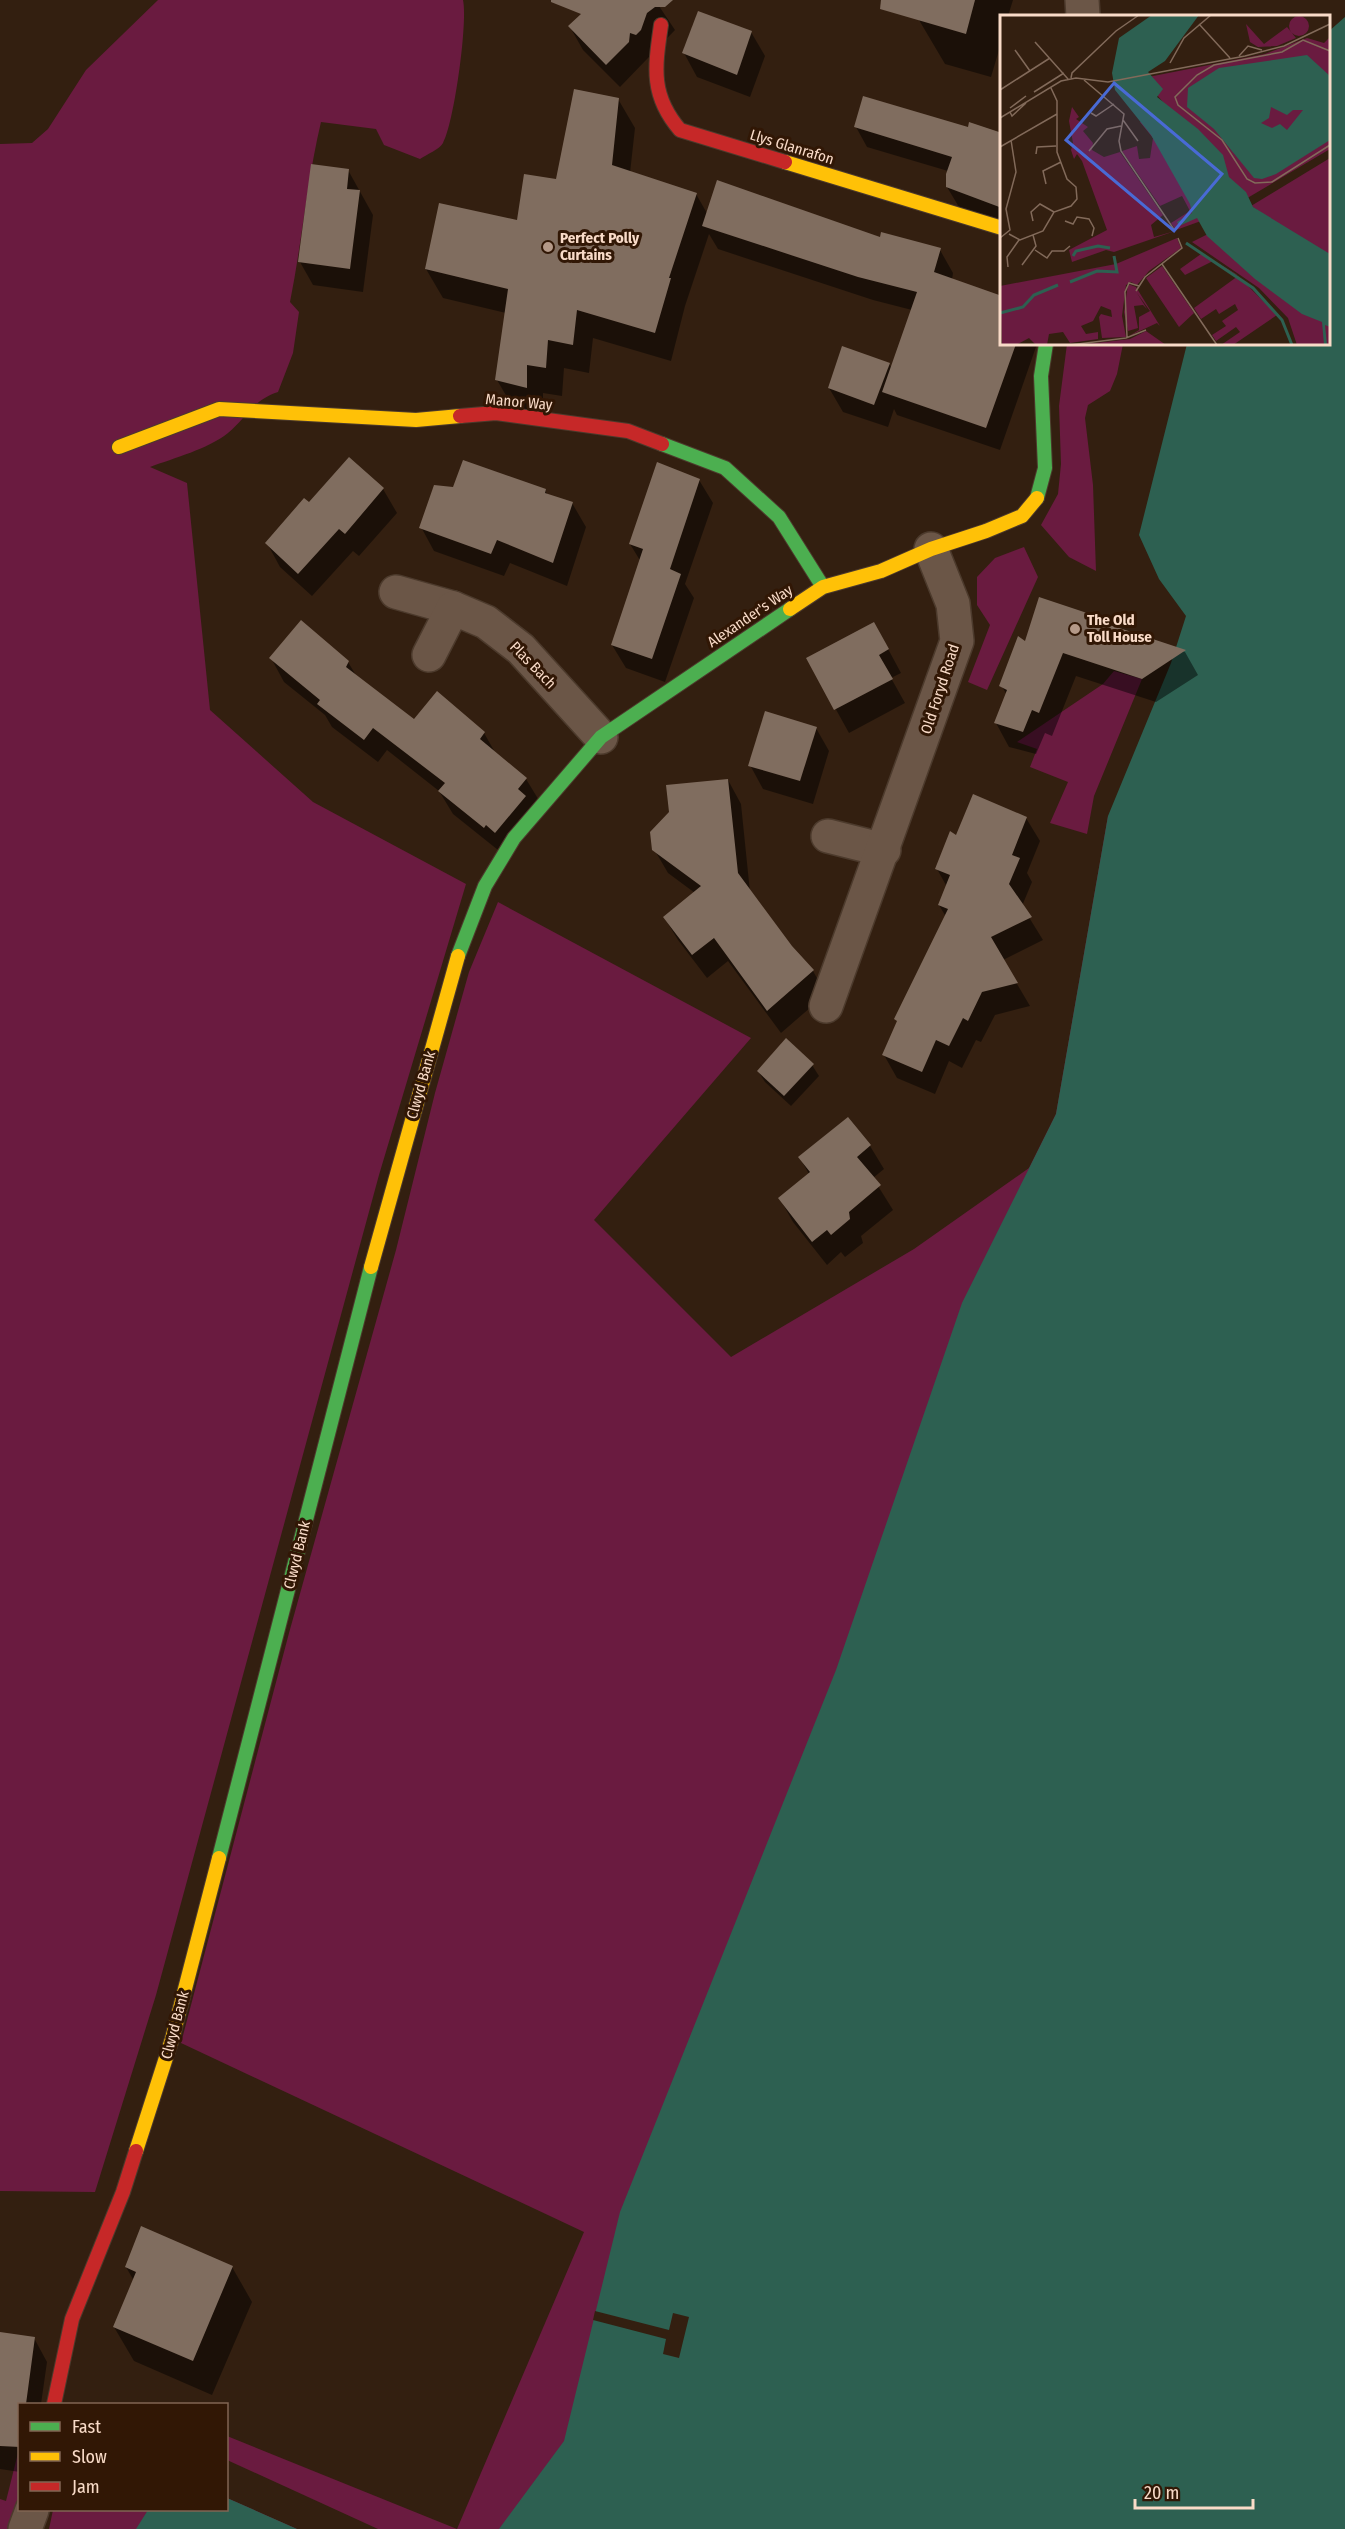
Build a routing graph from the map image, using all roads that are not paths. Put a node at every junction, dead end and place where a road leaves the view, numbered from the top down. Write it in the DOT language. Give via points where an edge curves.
graph roads {
  1 [pos="1082,0"];
  2 [pos="1083,15"];
  3 [pos="661,26"];
  4 [pos="1000,227"];
  5 [pos="1046,345"];
  6 [pos="119,447"];
  7 [pos="931,549"];
  8 [pos="823,587"];
  9 [pos="396,592"];
  10 [pos="453,608"];
  11 [pos="429,655"];
  12 [pos="601,737"];
  13 [pos="828,836"];
  14 [pos="884,850"];
  15 [pos="826,1006"];
  16 [pos="54,2403"];
  17 [pos="32,2511"];
  18 [pos="25,2529"];
  1 -- 2 [label="street"];
  3 -- 4 [label="street, Llys Glanrafon" via="655,66 657,94 668,118 680,130"];
  5 -- 7 [label="street" via="1041,376 1045,468 1039,495 1022,516"];
  6 -- 8 [label="street, Manor Way" via="219,409 416,420 496,413 628,431 725,468 779,517"];
  7 -- 8 [label="street, Alexander's Way" via="881,571"];
  7 -- 14 [label="street, Old Foryd Road" via="953,604 957,641"];
  8 -- 12 [label="street, Alexander's Way"];
  9 -- 10 [label="street, Plas Bach"];
  10 -- 11 [label="street"];
  10 -- 12 [label="street, Plas Bach" via="486,622 520,649"];
  12 -- 16 [label="street, Clwyd Bank" via="514,838 485,886 456,961 386,1209 172,2038 123,2193 72,2319"];
  13 -- 14 [label="street"];
  14 -- 15 [label="street, Old Foryd Road"];
  17 -- 18 [label="street"];
}
